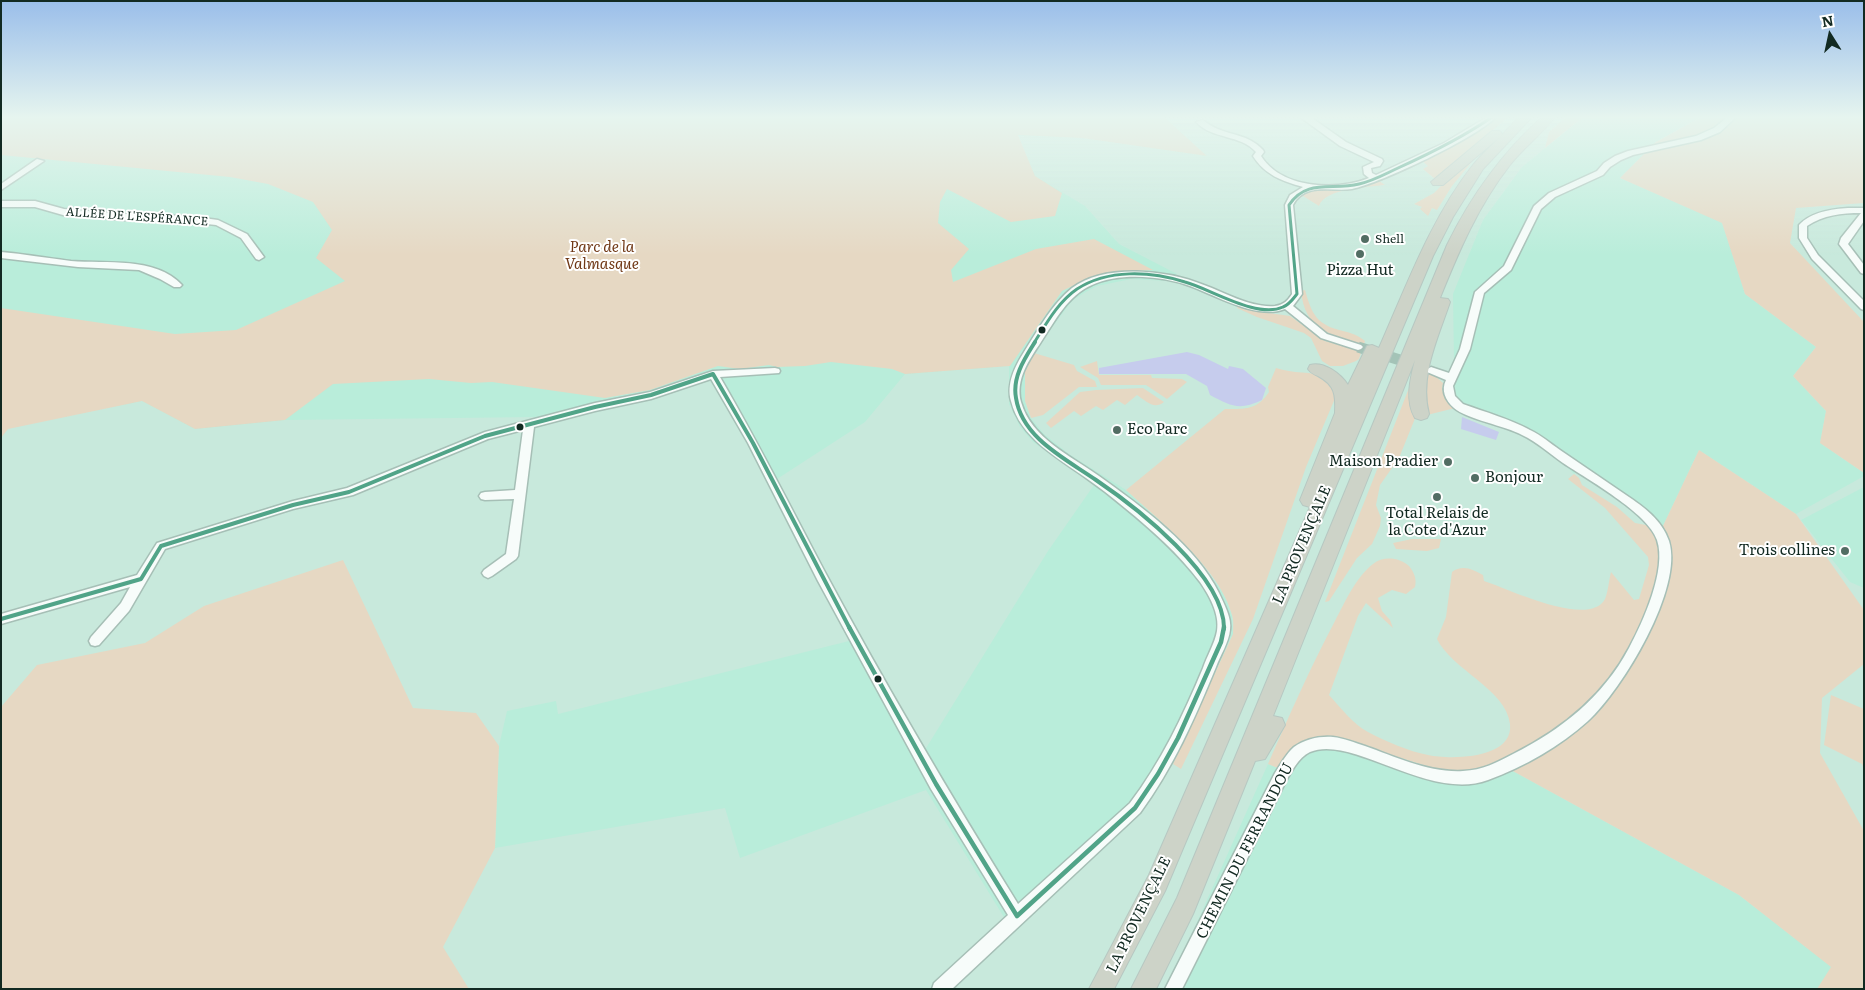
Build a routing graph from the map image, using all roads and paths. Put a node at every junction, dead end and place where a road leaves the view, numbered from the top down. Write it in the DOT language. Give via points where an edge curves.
graph roads {
  1 [pos="37,163"];
  2 [pos="1261,163"];
  3 [pos="1378,163"];
  4 [pos="1407,163"];
  5 [pos="1460,163"];
  6 [pos="1483,163"];
  7 [pos="1505,163"];
  8 [pos="1609,163"];
  9 [pos="1375,178"];
  10 [pos="1438,182"];
  11 [pos="1,188"];
  12 [pos="1314,188"];
  13 [pos="1,204"];
  14 [pos="1864,211"];
  15 [pos="1864,215"];
  16 [pos="1454,245"];
  17 [pos="1,255"];
  18 [pos="259,257"];
  19 [pos="1864,271"];
  20 [pos="177,285"];
  21 [pos="1287,306"];
  22 [pos="1864,307"];
  23 [pos="1365,349"];
  24 [pos="1316,369"];
  25 [pos="1431,370"];
  26 [pos="775,371"];
  27 [pos="713,374"];
  28 [pos="1452,378"];
  29 [pos="1343,413"];
  30 [pos="1421,414"];
  31 [pos="529,426"];
  32 [pos="520,494"];
  33 [pos="485,496"];
  34 [pos="488,573"];
  35 [pos="141,579"];
  36 [pos="1,620"];
  37 [pos="1265,630"];
  38 [pos="95,641"];
  39 [pos="1275,725"];
  40 [pos="1230,798"];
  41 [pos="1016,916"];
  42 [pos="940,989"];
  43 [pos="1101,989"];
  44 [pos="1142,989"];
  45 [pos="1173,989"];
  1 -- 11 [label="street"];
  2 -- 12 [label="street" via="1279,178"];
  3 -- 9 [label="street" via="1367,167 1368,174"];
  4 -- 9 [label="street"];
  5 -- 10 [label="highway"];
  6 -- 37 [label="highway, LA PROVENÇALE" via="1446,217 1415,282"];
  7 -- 16 [label="highway, LA PROVENÇALE" via="1465,222"];
  8 -- 28 [label="street, CHEMIN DU FERRANDOU" via="1600,173 1552,195 1537,208 1508,268 1480,292 1465,349"];
  9 -- 12 [label="street" via="1354,186"];
  12 -- 21 [label="street" via="1295,193 1289,205 1297,294"];
  13 -- 18 [label="street, ALLÉE DE L'ESPÉRANCE" via="35,204 63,212 189,218 218,223 244,236"];
  14 -- 22 [label="street" via="1828,212 1811,218 1803,225 1803,238 1815,257"];
  15 -- 19 [label="street" via="1842,244"];
  16 -- 30 [label="highway" via="1444,297 1418,383 1417,401"];
  16 -- 40 [label="highway, LA PROVENÇALE"];
  17 -- 20 [label="street" via="147,268 161,273"];
  21 -- 23 [label="street" via="1324,336"];
  21 -- 41 [label="street" via="1254,308 1170,277 1112,277 1077,289 1021,363 1016,381 1016,402 1026,422 1040,439 1123,499 1186,556 1216,594 1224,630 1198,695 1148,793"];
  23 -- 29 [label="highway" via="1366,366"];
  24 -- 29 [label="highway" via="1333,376 1342,386"];
  25 -- 28 [label="street"];
  26 -- 27 [label="street"];
  27 -- 31 [label="street" via="651,395"];
  27 -- 41 [label="street" via="936,784"];
  28 -- 45 [label="street, CHEMIN DU FERRANDOU" via="1448,390 1456,405 1526,432 1636,508 1657,528 1665,542 1666,555 1647,626 1611,688 1587,713 1559,738 1480,776 1458,778 1434,774 1335,744 1310,746 1301,751 1280,778"];
  29 -- 37 [label="highway" via="1282,564"];
  31 -- 32 [label="street"];
  31 -- 35 [label="street" via="485,436 349,492 293,505 161,546"];
  32 -- 33 [label="street"];
  32 -- 34 [label="street" via="512,556"];
  35 -- 36 [label="street"];
  35 -- 38 [label="street" via="125,607"];
  37 -- 43 [label="highway, LA PROVENÇALE" via="1157,883"];
  39 -- 40 [label="highway"];
  40 -- 44 [label="highway, LA PROVENÇALE" via="1185,906"];
  41 -- 42 [label="street"];
}
